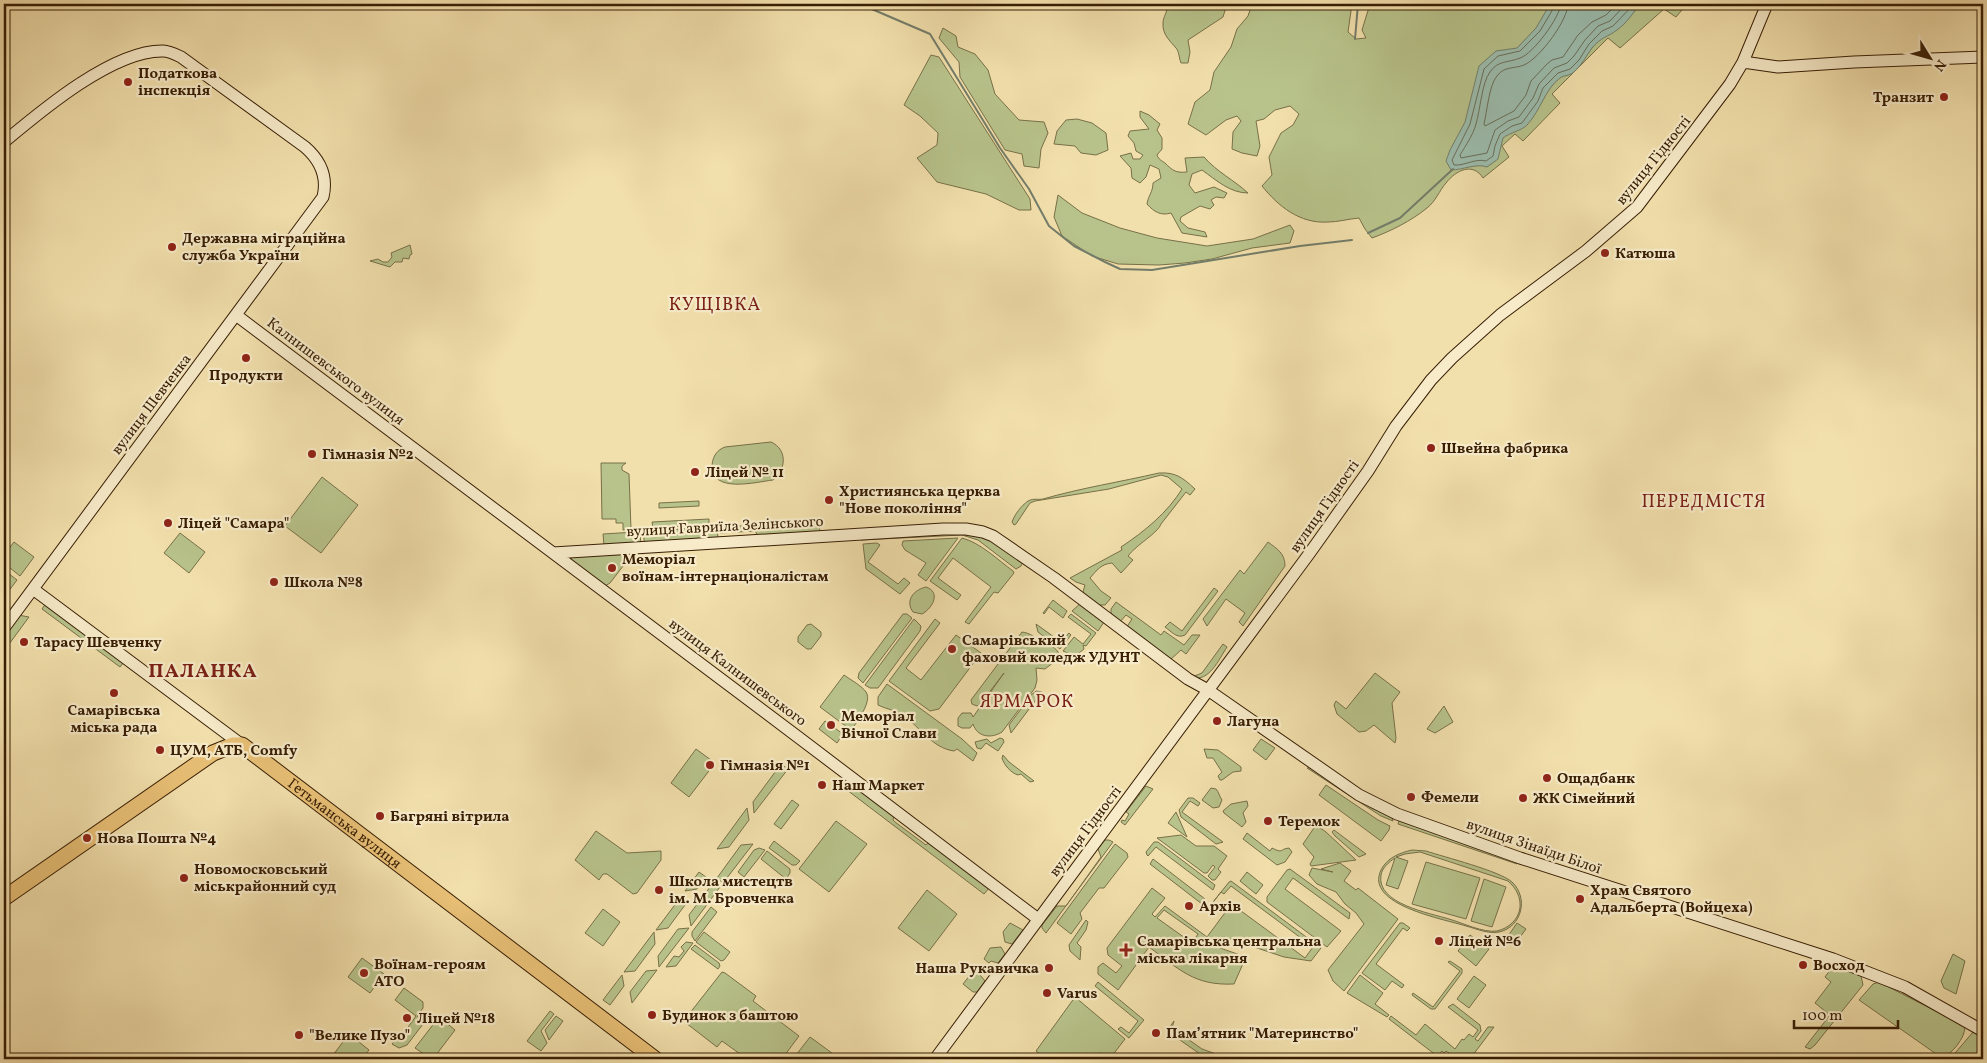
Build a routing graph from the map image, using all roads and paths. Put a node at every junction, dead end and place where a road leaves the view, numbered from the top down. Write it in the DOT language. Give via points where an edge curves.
graph roads {
  1 [pos="1767,4"];
  2 [pos="1983,57"];
  3 [pos="1743,62"];
  4 [pos="4,142"];
  5 [pos="236,315"];
  6 [pos="418,451"];
  7 [pos="553,553"];
  8 [pos="33,589"];
  9 [pos="4,628"];
  10 [pos="1208,690"];
  11 [pos="242,745"];
  12 [pos="6,896"];
  13 [pos="1038,919"];
  14 [pos="1983,1031"];
  15 [pos="655,1059"];
  16 [pos="936,1059"];
  1 -- 3 [label="street, вулиця Гідності"];
  2 -- 3 [label="street" via="1778,67"];
  3 -- 10 [label="street, вулиця Гідності" via="1705,119 1637,207 1586,251 1500,315 1431,380"];
  4 -- 5 [label="street, вулиця Шевченка" via="81,83 124,60 164,50 181,57 305,147 315,156 322,171 323,197"];
  5 -- 6 [label="street, Калнишевського вулиця"];
  5 -- 8 [label="street, вулиця Шевченка"];
  6 -- 7 [label="street, вулиця Калнишевського"];
  7 -- 10 [label="street, вулиця Гавриїла Зелінського" via="943,529 982,532 1004,543 1188,679"];
  7 -- 13 [label="street, вулиця Калнишевського"];
  8 -- 9 [label="street, вулиця Шевченка"];
  8 -- 11 [label="street, Гетьманська вулиця"];
  10 -- 13 [label="street, вулиця Гідності"];
  10 -- 14 [label="street, вулиця Зінаїди Білої" via="1360,795 1397,814 1528,861 1842,962 1905,987"];
  11 -- 12 [label="highway" via="213,753"];
  11 -- 15 [label="highway, Гетьманська вулиця"];
  13 -- 16 [label="street, вулиця Гідності"];
}
